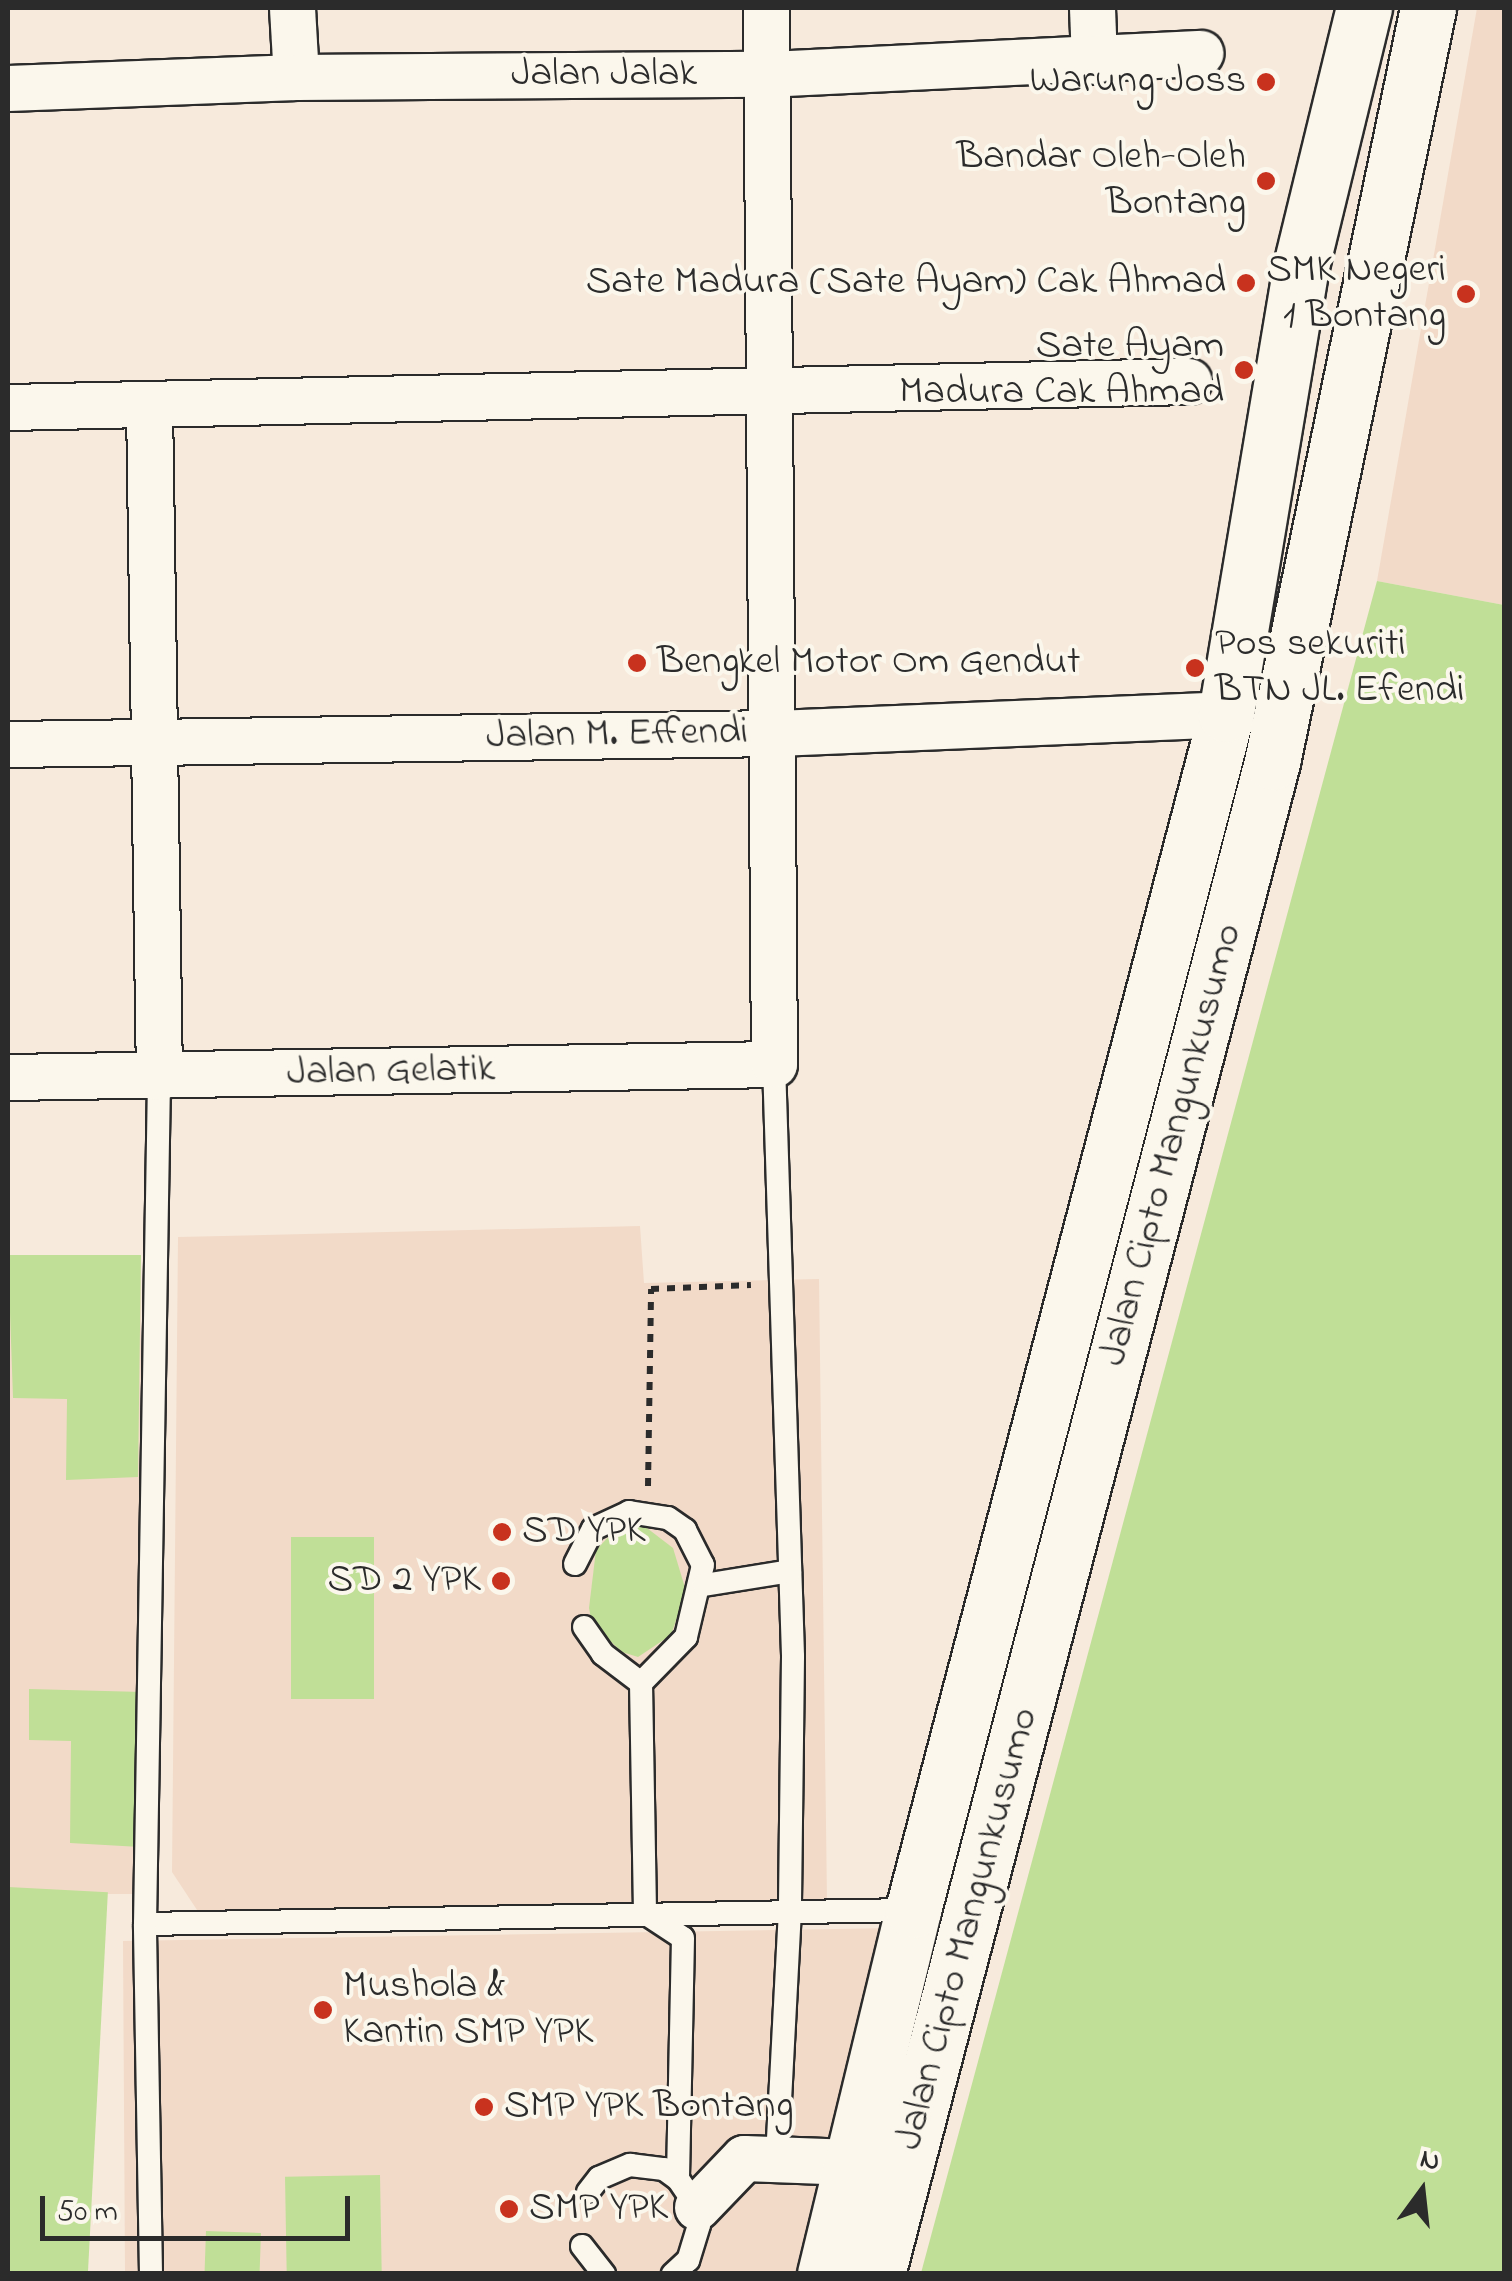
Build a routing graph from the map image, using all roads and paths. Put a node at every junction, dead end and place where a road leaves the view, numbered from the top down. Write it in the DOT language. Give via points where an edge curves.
graph roads {
  1 [pos="292,8"];
  2 [pos="766,8"];
  3 [pos="1092,8"];
  4 [pos="1364,8"];
  5 [pos="1428,8"];
  6 [pos="1200,54"];
  7 [pos="1094,60"];
  8 [pos="767,74"];
  9 [pos="296,77"];
  10 [pos="8,88"];
  11 [pos="1190,381"];
  12 [pos="768,390"];
  13 [pos="148,404"];
  14 [pos="8,407"];
  15 [pos="1226,714"];
  16 [pos="775,733"];
  17 [pos="152,740"];
  18 [pos="8,744"];
  19 [pos="774,1064"];
  20 [pos="8,1076"];
  21 [pos="159,1078"];
  22 [pos="780,1256"];
  23 [pos="1066,1318"];
  24 [pos="1124,1332"];
  25 [pos="649,1512"];
  26 [pos="575,1564"];
  27 [pos="790,1570"];
  28 [pos="704,1585"];
  29 [pos="584,1627"];
  30 [pos="641,1683"];
  31 [pos="790,1910"];
  32 [pos="913,1910"];
  33 [pos="644,1912"];
  34 [pos="696,1912"];
  35 [pos="145,1924"];
  36 [pos="683,1938"];
  37 [pos="777,2156"];
  38 [pos="852,2162"];
  39 [pos="588,2192"];
  40 [pos="688,2193"];
  41 [pos="582,2246"];
  42 [pos="151,2274"];
  43 [pos="604,2274"];
  44 [pos="673,2274"];
  45 [pos="825,2274"];
  46 [pos="877,2274"];
  1 -- 9 [label="street"];
  2 -- 8 [label="street"];
  3 -- 7 [label="street"];
  4 -- 15 [label="street, Jalan Cipto Mangunkusumo" via="1301,266"];
  5 -- 24 [label="street, Jalan Cipto Mangunkusumo" via="1272,762"];
  6 -- 7 [label="street, Jalan Jalak"];
  7 -- 8 [label="street, Jalan Jalak"];
  8 -- 9 [label="street, Jalan Jalak"];
  8 -- 12 [label="street"];
  9 -- 10 [label="street, Jalan Jalak"];
  11 -- 12 [label="street"];
  12 -- 13 [label="street"];
  12 -- 16 [label="street"];
  13 -- 14 [label="street"];
  13 -- 17 [label="street"];
  15 -- 16 [label="street, Jalan M. Effendi"];
  15 -- 23 [label="street, Jalan Cipto Mangunkusumo"];
  16 -- 17 [label="street, Jalan M. Effendi"];
  16 -- 19 [label="street"];
  17 -- 18 [label="street, Jalan M. Effendi"];
  17 -- 21 [label="street"];
  19 -- 21 [label="street, Jalan Gelatik"];
  19 -- 22 [label="lane"];
  20 -- 21 [label="street, Jalan Gelatik"];
  21 -- 35 [label="lane"];
  22 -- 25 [label="path" via="757,1285 651,1289"];
  22 -- 27 [label="lane"];
  23 -- 24 [label="street"];
  23 -- 32 [label="street, Jalan Cipto Mangunkusumo"];
  24 -- 46 [label="street, Jalan Cipto Mangunkusumo"];
  25 -- 26 [label="lane" via="629,1512 594,1529"];
  25 -- 28 [label="lane" via="685,1530 703,1565"];
  27 -- 28 [label="lane"];
  27 -- 31 [label="lane"];
  28 -- 30 [label="lane" via="686,1637"];
  29 -- 30 [label="lane" via="603,1654"];
  30 -- 33 [label="lane"];
  31 -- 32 [label="lane"];
  31 -- 34 [label="lane"];
  31 -- 37 [label="lane"];
  32 -- 38 [label="street, Jalan Cipto Mangunkusumo"];
  33 -- 34 [label="lane"];
  33 -- 35 [label="lane"];
  33 -- 36 [label="lane"];
  34 -- 36 [label="lane"];
  35 -- 42 [label="lane"];
  36 -- 40 [label="lane"];
  37 -- 38 [label="street"];
  37 -- 40 [label="street" via="744,2158"];
  38 -- 45 [label="street, Jalan Cipto Mangunkusumo"];
  39 -- 40 [label="lane" via="599,2178 630,2164"];
  40 -- 44 [label="lane" via="696,2244"];
  41 -- 43 [label="lane"];
}
